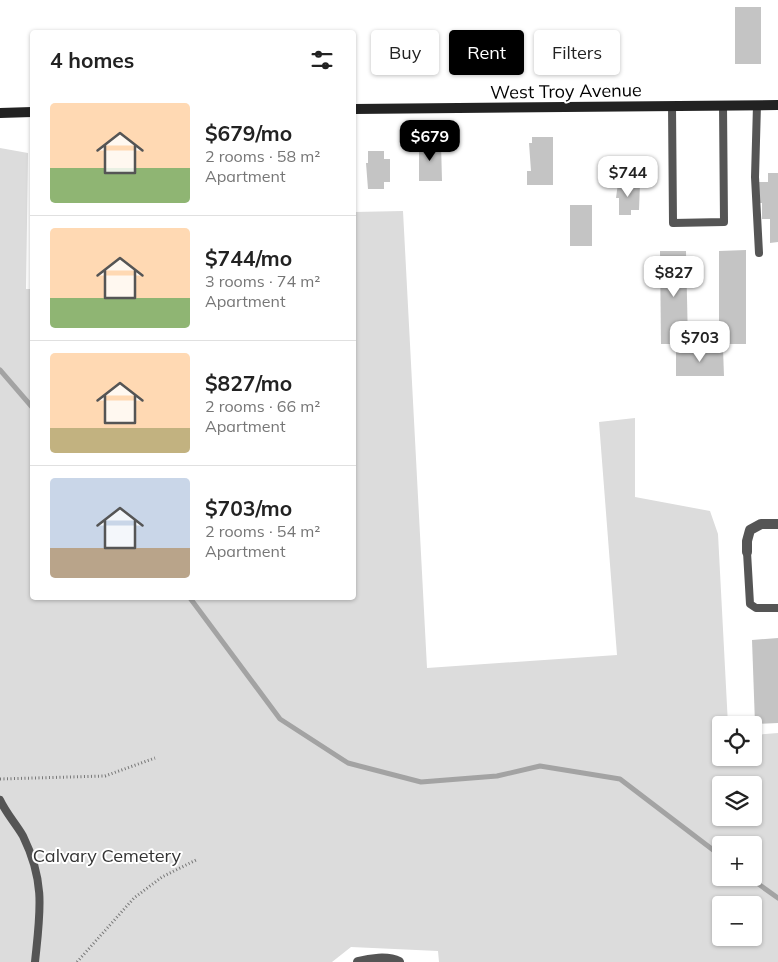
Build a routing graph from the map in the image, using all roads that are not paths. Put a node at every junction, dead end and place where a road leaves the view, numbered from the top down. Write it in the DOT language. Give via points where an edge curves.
graph roads {
  1 [pos="723,105"];
  2 [pos="757,105"];
  3 [pos="778,105"];
  4 [pos="672,106"];
  5 [pos="356,109"];
  6 [pos="30,112"];
  7 [pos="0,113"];
  8 [pos="759,253"];
  9 [pos="778,524"];
  10 [pos="747,552"];
  11 [pos="778,608"];
  12 [pos="0,800"];
  13 [pos="35,962"];
  14 [pos="358,962"];
  15 [pos="399,962"];
  1 -- 2 [label="main road, West Troy Avenue"];
  1 -- 4 [label="main road, West Troy Avenue"];
  1 -- 4 [label="lane" via="724,222 673,223"];
  2 -- 3 [label="main road, West Troy Avenue"];
  2 -- 8 [label="lane" via="755,177"];
  4 -- 5 [label="main road, West Troy Avenue"];
  6 -- 7 [label="main road"];
  9 -- 10 [label="street" via="761,524 750,530"];
  10 -- 11 [label="lane" via="750,604 756,608"];
  12 -- 13 [label="lane" via="22,836 38,873 41,906"];
  14 -- 15 [label="street" via="379,959"];
}
